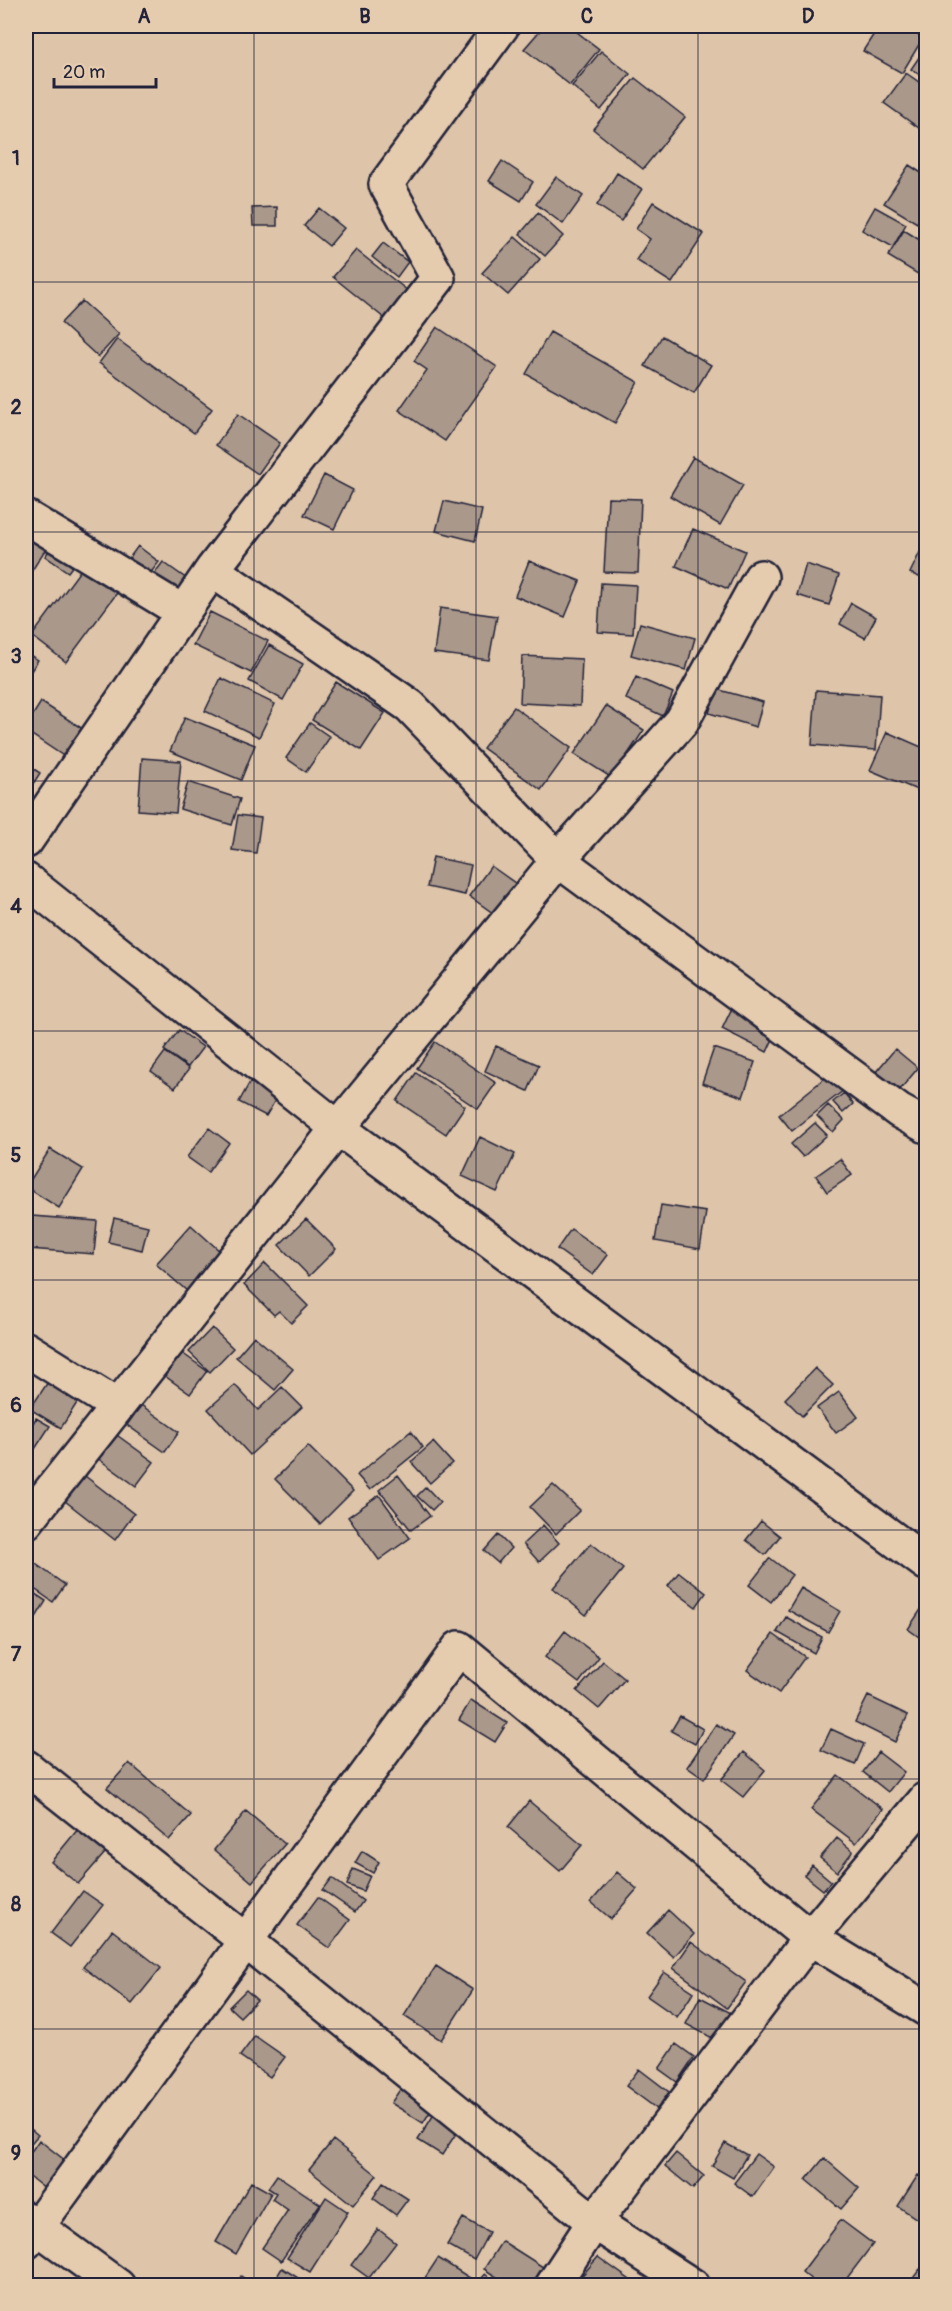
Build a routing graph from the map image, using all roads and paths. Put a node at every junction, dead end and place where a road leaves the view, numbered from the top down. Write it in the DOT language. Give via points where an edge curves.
graph roads {
  1 [pos="502,26"];
  2 [pos="26,517"];
  3 [pos="212,570"];
  4 [pos="761,577"];
  5 [pos="183,612"];
  6 [pos="26,841"];
  7 [pos="558,860"];
  8 [pos="26,880"];
  9 [pos="927,1126"];
  10 [pos="338,1128"];
  11 [pos="26,1349"];
  12 [pos="117,1406"];
  13 [pos="26,1522"];
  14 [pos="927,1563"];
  15 [pos="26,1767"];
  16 [pos="927,1799"];
  17 [pos="810,1938"];
  18 [pos="246,1941"];
  19 [pos="927,2009"];
  20 [pos="594,2222"];
  21 [pos="29,2230"];
  22 [pos="118,2286"];
  23 [pos="552,2286"];
  24 [pos="693,2286"];
  1 -- 3 [label="street" via="386,184 438,278"];
  2 -- 5 [label="street"];
  3 -- 5 [label="street"];
  3 -- 7 [label="street" via="410,706"];
  4 -- 7 [label="street" via="682,721"];
  5 -- 6 [label="street"];
  7 -- 9 [label="street" via="899,1111"];
  7 -- 10 [label="street"];
  8 -- 10 [label="street"];
  10 -- 12 [label="street"];
  10 -- 14 [label="street"];
  11 -- 12 [label="street"];
  12 -- 13 [label="street"];
  15 -- 18 [label="street"];
  16 -- 17 [label="street"];
  17 -- 18 [label="street" via="459,1648"];
  17 -- 19 [label="street"];
  17 -- 20 [label="street"];
  18 -- 20 [label="street"];
  18 -- 21 [label="street"];
  20 -- 23 [label="street"];
  20 -- 24 [label="street"];
  21 -- 22 [label="street"];
}
